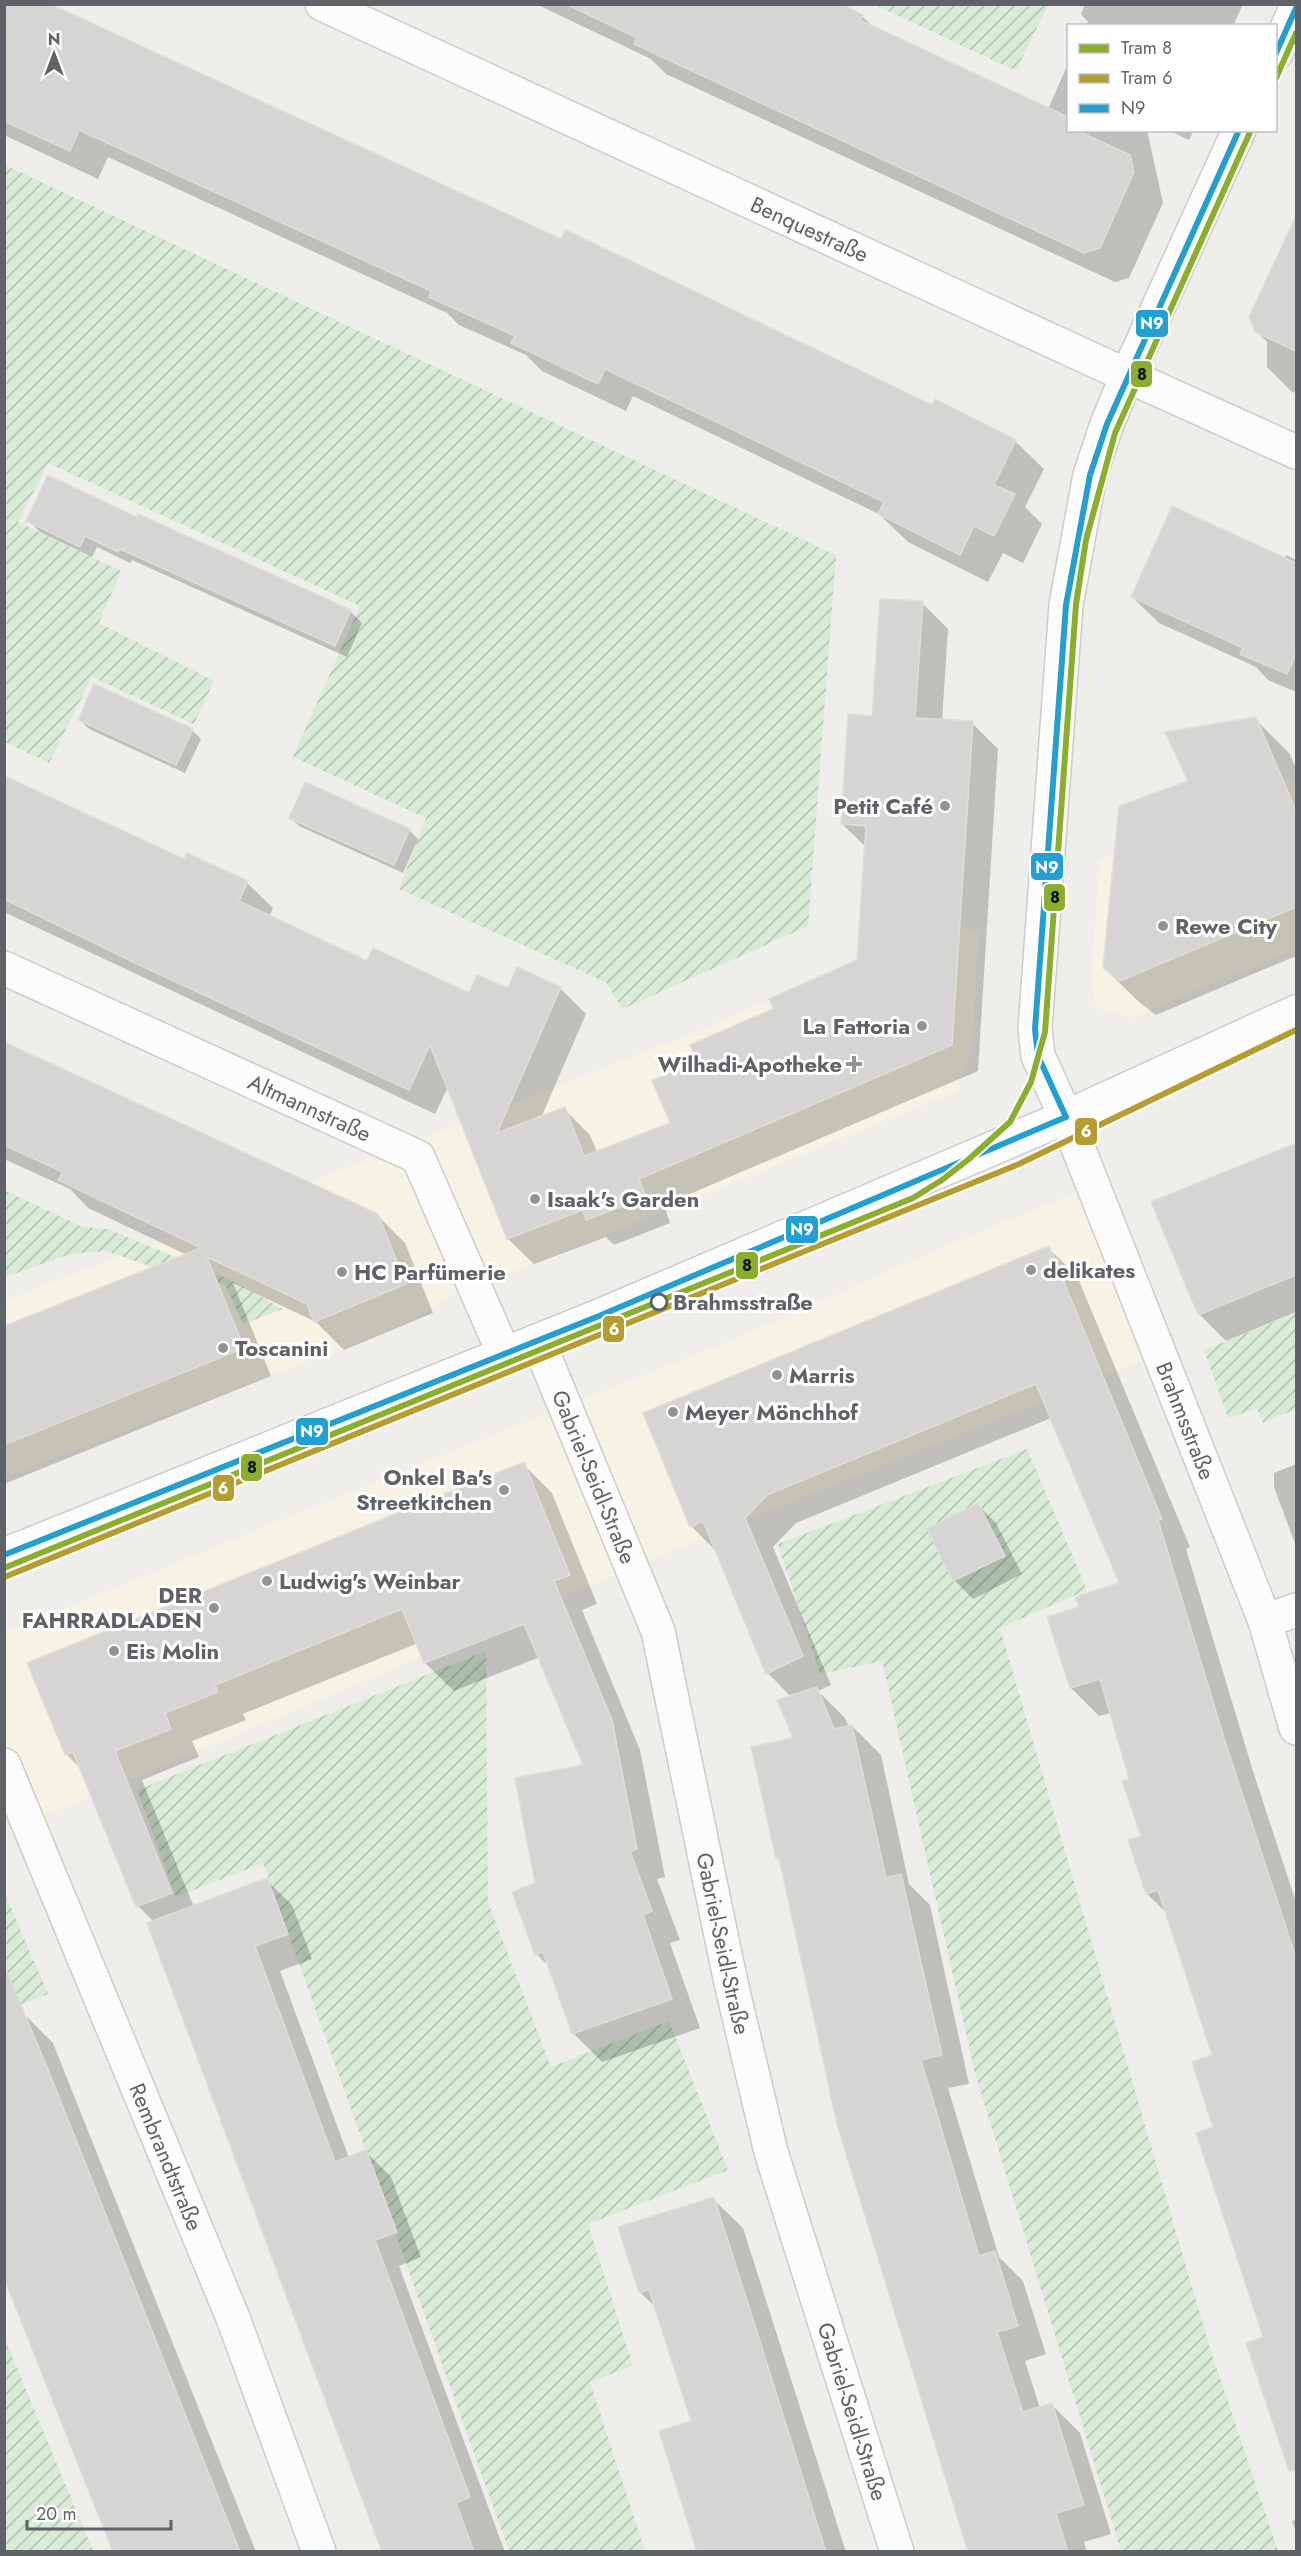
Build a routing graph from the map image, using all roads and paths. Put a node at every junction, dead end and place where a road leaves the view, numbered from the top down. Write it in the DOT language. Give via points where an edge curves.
graph roads {
  1 [pos="322,4"];
  2 [pos="1296,8"];
  3 [pos="1277,49"];
  4 [pos="1238,132"];
  5 [pos="1127,376"];
  6 [pos="1296,452"];
  7 [pos="4,968"];
  8 [pos="1296,1012"];
  9 [pos="1066,1117"];
  10 [pos="538,1341"];
  11 [pos="504,1354"];
  12 [pos="4,1555"];
  13 [pos="1296,1610"];
  14 [pos="1265,1621"];
  15 [pos="1296,1728"];
  16 [pos="4,1765"];
  17 [pos="319,2552"];
  18 [pos="897,2552"];
  1 -- 5 [label="street, Benquestraße"];
  2 -- 3 [label="street"];
  4 -- 5 [label="street, Brahmsstraße"];
  5 -- 6 [label="street, Benquestraße"];
  5 -- 9 [label="street, Brahmsstraße" via="1090,475 1066,605 1035,1029 1038,1056"];
  7 -- 11 [label="street, Altmannstraße" via="418,1157"];
  8 -- 9 [label="street"];
  9 -- 10 [label="street"];
  9 -- 14 [label="street, Brahmsstraße"];
  10 -- 11 [label="street"];
  10 -- 18 [label="street, Gabriel-Seidl-Straße" via="658,1631 731,1983 771,2152"];
  11 -- 12 [label="street"];
  13 -- 14 [label="street"];
  14 -- 15 [label="street, Brahmsstraße"];
  16 -- 17 [label="street, Rembrandtstraße" via="233,2318"];
}
